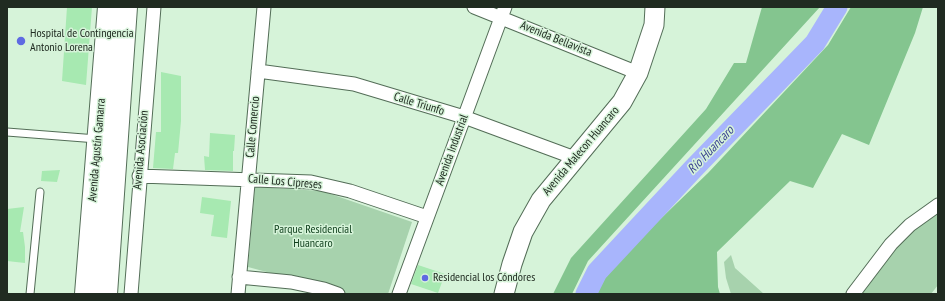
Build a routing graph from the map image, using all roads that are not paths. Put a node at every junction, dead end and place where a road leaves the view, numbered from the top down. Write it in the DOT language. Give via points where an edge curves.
graph roads {
  1 [pos="109,7"];
  2 [pos="126,7"];
  3 [pos="154,7"];
  4 [pos="264,7"];
  5 [pos="474,7"];
  6 [pos="654,7"];
  7 [pos="503,12"];
  8 [pos="258,71"];
  9 [pos="638,73"];
  10 [pos="464,117"];
  11 [pos="7,132"];
  12 [pos="107,139"];
  13 [pos="575,158"];
  14 [pos="139,176"];
  15 [pos="248,179"];
  16 [pos="40,192"];
  17 [pos="938,205"];
  18 [pos="427,217"];
  19 [pos="239,277"];
  20 [pos="30,294"];
  21 [pos="86,294"];
  22 [pos="106,294"];
  23 [pos="131,294"];
  24 [pos="238,294"];
  25 [pos="338,294"];
  26 [pos="399,294"];
  27 [pos="504,294"];
  28 [pos="853,294"];
  1 -- 12 [label="highway, Avenida Agustín Gamarra"];
  2 -- 12 [label="highway, Avenida Agustín Gamarra"];
  3 -- 14 [label="street, Avenida Asociación"];
  4 -- 8 [label="street, Calle Comercio"];
  5 -- 7 [label="street, Avenida Bellavista"];
  6 -- 9 [label="street, Avenida Malecon Huancaro" via="654,25"];
  7 -- 9 [label="street, Avenida Bellavista"];
  7 -- 10 [label="street, Avenida Industrial"];
  8 -- 10 [label="street, Calle Triunfo" via="354,84"];
  8 -- 15 [label="street, Calle Comercio"];
  9 -- 13 [label="street, Avenida Malecon Huancaro" via="622,102"];
  10 -- 13 [label="street, Calle Triunfo"];
  10 -- 18 [label="street, Avenida Industrial"];
  11 -- 12 [label="lane"];
  12 -- 21 [label="highway, Avenida Agustín Gamarra"];
  12 -- 22 [label="highway, Avenida Agustín Gamarra"];
  13 -- 27 [label="street, Avenida Malecon Huancaro" via="541,200 523,232"];
  14 -- 15 [label="street, Calle Los Cipreses"];
  14 -- 23 [label="street, Avenida Asociación"];
  15 -- 18 [label="street, Calle Los Cipreses" via="312,182 350,191"];
  15 -- 19 [label="street, Calle Comercio"];
  16 -- 20 [label="lane"];
  17 -- 28 [label="street" via="910,225 891,244"];
  18 -- 26 [label="street, Avenida Industrial"];
  19 -- 24 [label="street, Calle Comercio"];
  19 -- 25 [label="street" via="291,282"];
}
